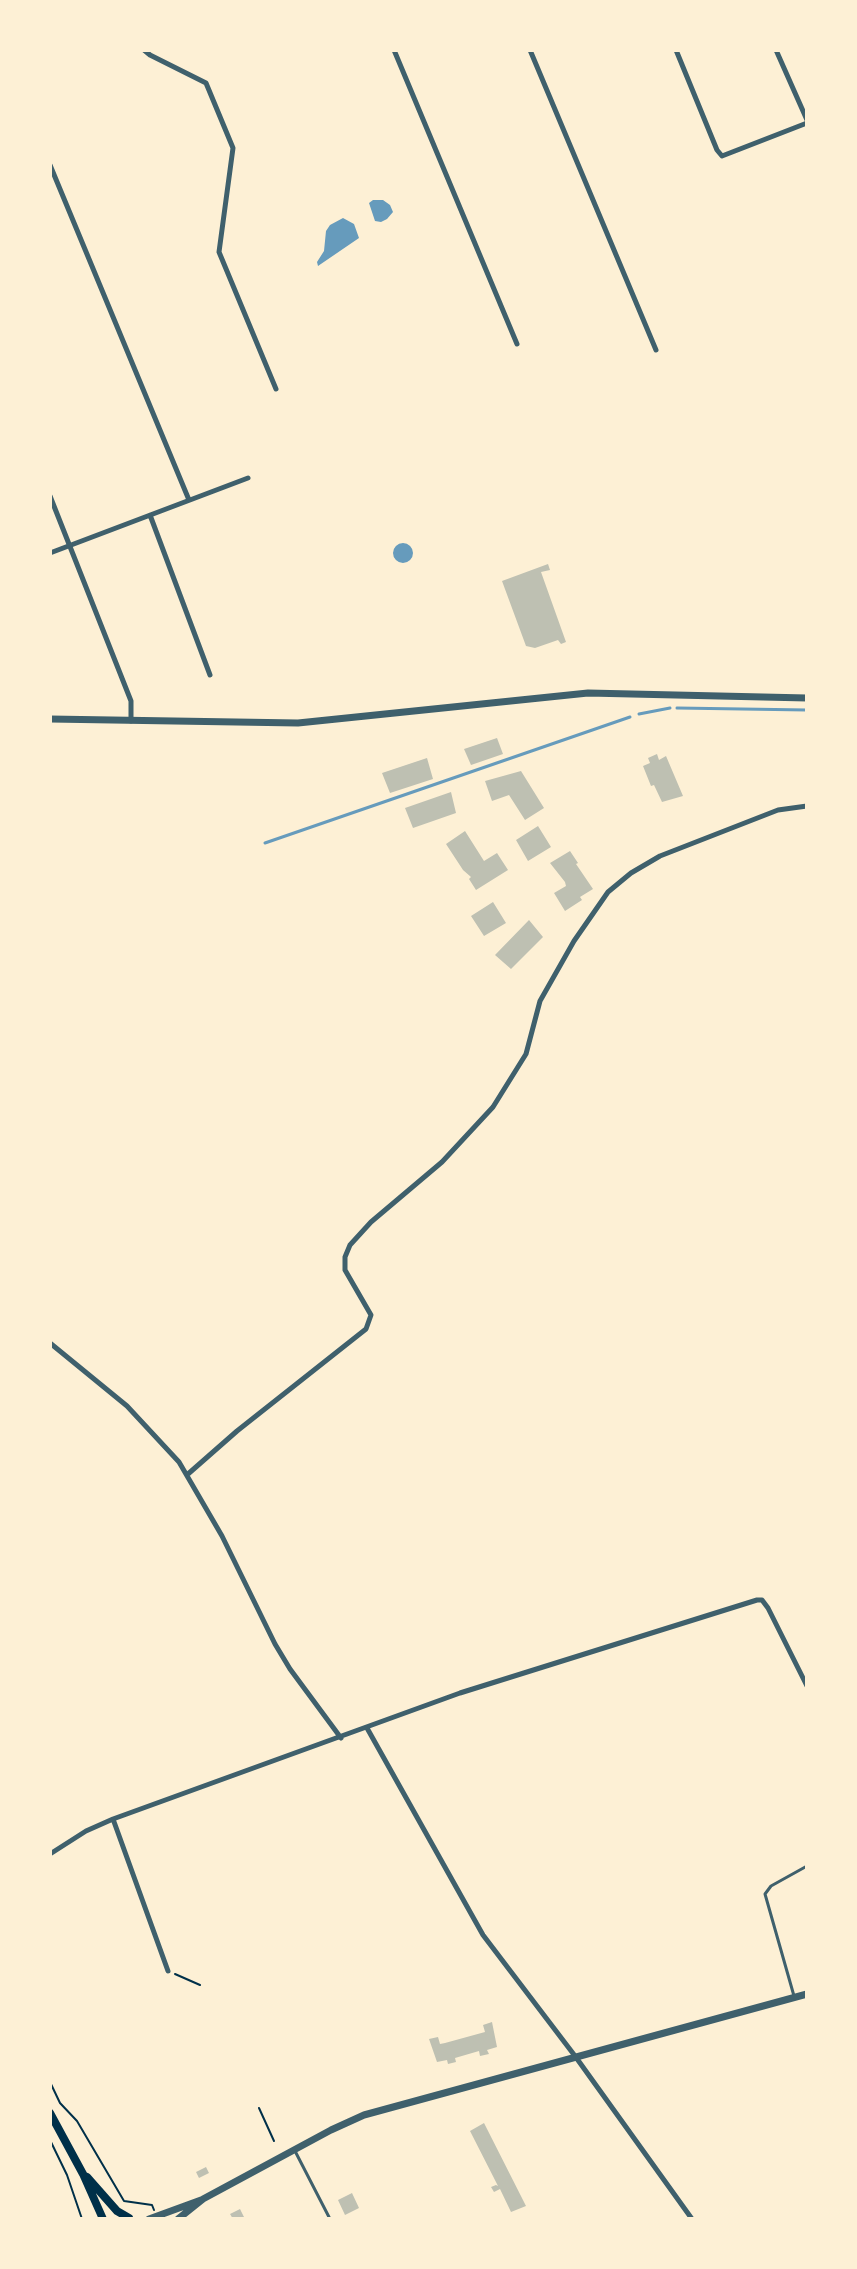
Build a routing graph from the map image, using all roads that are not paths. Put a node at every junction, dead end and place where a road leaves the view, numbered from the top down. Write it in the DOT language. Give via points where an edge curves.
graph roads {
  1 [pos="144,50"];
  2 [pos="394,50"];
  3 [pos="530,50"];
  4 [pos="676,50"];
  5 [pos="776,50"];
  6 [pos="807,122"];
  7 [pos="50,165"];
  8 [pos="517,344"];
  9 [pos="656,350"];
  10 [pos="276,389"];
  11 [pos="248,478"];
  12 [pos="50,496"];
  13 [pos="189,500"];
  14 [pos="150,515"];
  15 [pos="70,545"];
  16 [pos="50,553"];
  17 [pos="210,675"];
  18 [pos="807,698"];
  19 [pos="50,719"];
  20 [pos="131,721"];
  21 [pos="807,806"];
  22 [pos="50,1343"];
  23 [pos="188,1474"];
  24 [pos="807,1686"];
  25 [pos="367,1728"];
  26 [pos="341,1738"];
  27 [pos="113,1819"];
  28 [pos="50,1854"];
  29 [pos="807,1866"];
  30 [pos="168,1971"];
  31 [pos="807,1994"];
  32 [pos="794,1997"];
  33 [pos="575,2056"];
  34 [pos="50,2113"];
  35 [pos="295,2150"];
  36 [pos="83,2174"];
  37 [pos="203,2199"];
  38 [pos="131,2218"];
  39 [pos="103,2219"];
  40 [pos="120,2219"];
  41 [pos="149,2219"];
  42 [pos="178,2219"];
  43 [pos="330,2219"];
  44 [pos="692,2219"];
  1 -- 10 [label="street" via="206,83 233,148 219,252"];
  2 -- 8 [label="street"];
  3 -- 9 [label="street"];
  4 -- 6 [label="street" via="722,156"];
  5 -- 6 [label="street"];
  7 -- 13 [label="street"];
  11 -- 13 [label="street"];
  12 -- 15 [label="street"];
  13 -- 14 [label="street"];
  14 -- 15 [label="street"];
  14 -- 17 [label="street"];
  15 -- 16 [label="street"];
  15 -- 20 [label="street" via="131,701"];
  18 -- 20 [label="street" via="575,693 298,723"];
  19 -- 20 [label="street"];
  21 -- 23 [label="street" via="765,815 660,856 608,892 540,1001 526,1054 493,1107 442,1162 350,1245 345,1270 371,1315 366,1329"];
  22 -- 23 [label="street" via="127,1406"];
  23 -- 26 [label="street" via="275,1644"];
  24 -- 25 [label="street" via="765,1602 757,1600 517,1674"];
  25 -- 26 [label="street"];
  25 -- 33 [label="street" via="483,1935"];
  26 -- 27 [label="street"];
  27 -- 28 [label="street"];
  27 -- 30 [label="street"];
  29 -- 32 [label="lane" via="765,1894"];
  31 -- 32 [label="street"];
  32 -- 33 [label="street"];
  33 -- 35 [label="street" via="376,2111"];
  33 -- 44 [label="street"];
  34 -- 36 [label="main road"];
  35 -- 37 [label="street"];
  35 -- 43 [label="lane"];
  36 -- 38 [label="main road" via="117,2211"];
  36 -- 39 [label="main road"];
  37 -- 41 [label="street"];
  37 -- 42 [label="street"];
  38 -- 40 [label="main road"];
}
